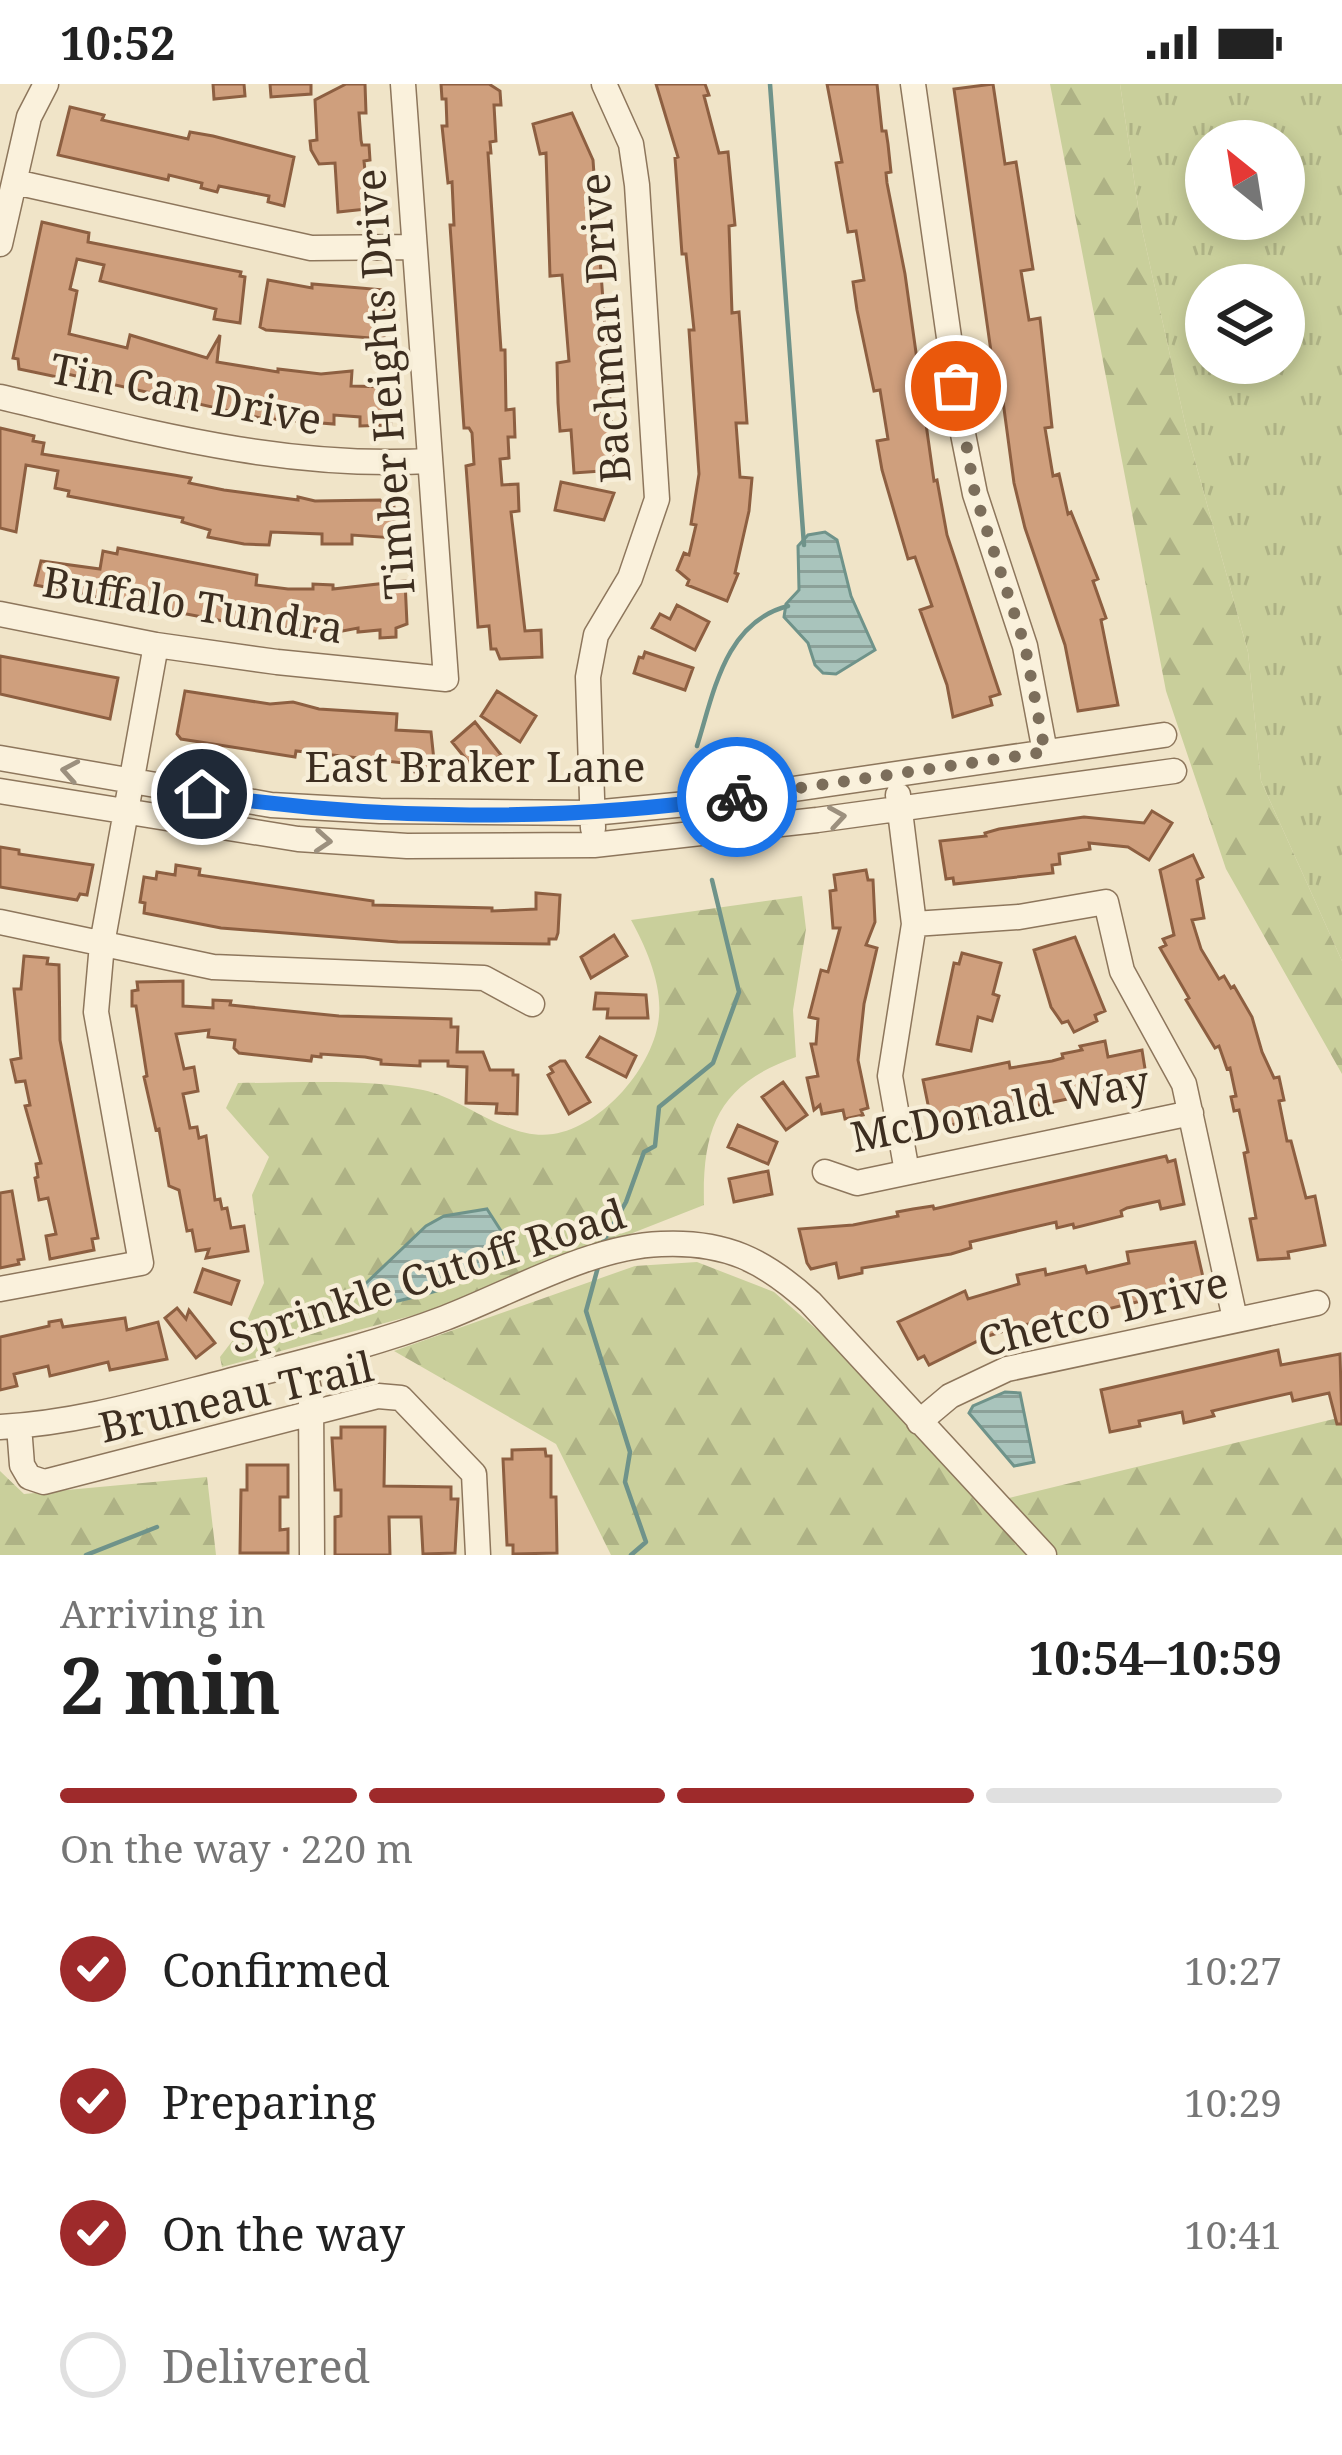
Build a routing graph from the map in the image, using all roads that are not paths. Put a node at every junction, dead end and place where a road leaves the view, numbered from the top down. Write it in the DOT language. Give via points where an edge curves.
graph roads {
  1 [pos="46,84"];
  2 [pos="403,84"];
  3 [pos="604,84"];
  4 [pos="913,84"];
  5 [pos="15,182"];
  6 [pos="0,244"];
  7 [pos="414,247"];
  8 [pos="0,397"];
  9 [pos="430,461"];
  10 [pos="0,614"];
  11 [pos="156,646"];
  12 [pos="446,679"];
  13 [pos="1164,735"];
  14 [pos="1045,752"];
  15 [pos="0,758"];
  16 [pos="1174,771"];
  17 [pos="895,775"];
  18 [pos="132,782"];
  19 [pos="0,790"];
  20 [pos="899,806"];
  21 [pos="592,813"];
  22 [pos="127,814"];
  23 [pos="594,845"];
  24 [pos="0,922"];
  25 [pos="914,924"];
  26 [pos="102,944"];
  27 [pos="532,1004"];
  28 [pos="1191,1113"];
  29 [pos="824,1172"];
  30 [pos="907,1172"];
  31 [pos="0,1289"];
  32 [pos="1317,1303"];
  33 [pos="1235,1318"];
  34 [pos="303,1362"];
  35 [pos="311,1416"];
  36 [pos="919,1422"];
  37 [pos="10,1427"];
  38 [pos="312,1555"];
  39 [pos="478,1555"];
  40 [pos="1043,1555"];
  1 -- 5 [label="street" via="29,117"];
  2 -- 7 [label="street, Timber Heights Drive"];
  3 -- 21 [label="street, Bachman Drive" via="631,144 637,185 657,499 630,578 596,635 588,677"];
  4 -- 14 [label="street" via="962,429 1025,646"];
  5 -- 6 [label="street"];
  5 -- 7 [label="street" via="311,248"];
  7 -- 9 [label="street, Timber Heights Drive"];
  8 -- 9 [label="street, Tin Can Drive" via="243,452"];
  9 -- 12 [label="street, Timber Heights Drive"];
  10 -- 11 [label="street, Buffalo Tundra"];
  11 -- 12 [label="street, Buffalo Tundra"];
  11 -- 18 [label="street"];
  13 -- 14 [label="street, East Braker Lane"];
  14 -- 17 [label="street, East Braker Lane"];
  18 -- 15 [label="street, East Braker Lane, one-way"];
  16 -- 20 [label="street, East Braker Lane"];
  17 -- 20 [label="street"];
  17 -- 21 [label="street, East Braker Lane"];
  18 -- 21 [label="street, East Braker Lane" via="272,805"];
  18 -- 22 [label="street"];
  19 -- 22 [label="street, East Braker Lane"];
  23 -- 20 [label="street, East Braker Lane, one-way"];
  20 -- 25 [label="street"];
  21 -- 23 [label="street, Bachman Drive"];
  22 -- 23 [label="street, East Braker Lane, one-way" via="298,839"];
  22 -- 26 [label="street"];
  24 -- 26 [label="street"];
  25 -- 28 [label="street" via="1106,902 1122,971 1176,1064"];
  25 -- 30 [label="street" via="890,1076"];
  26 -- 27 [label="street" via="213,967 484,978"];
  26 -- 31 [label="street" via="96,1012 141,1263"];
  28 -- 30 [label="street, McDonald Way"];
  28 -- 33 [label="street"];
  29 -- 30 [label="street, McDonald Way" via="857,1183"];
  32 -- 33 [label="street, Chetco Drive"];
  33 -- 36 [label="street, Chetco Drive" via="1007,1369 950,1396"];
  34 -- 35 [label="street"];
  34 -- 36 [label="street, Sprinkle Cutoff Road" via="637,1246 702,1245 775,1270"];
  34 -- 37 [label="street, Sprinkle Cutoff Road" via="104,1414"];
  35 -- 37 [label="street, Bruneau Trail" via="44,1482 29,1477"];
  35 -- 38 [label="street"];
  35 -- 39 [label="street, Bruneau Trail" via="378,1396 401,1398 474,1474"];
  36 -- 40 [label="street, Sprinkle Cutoff Road"];
}
